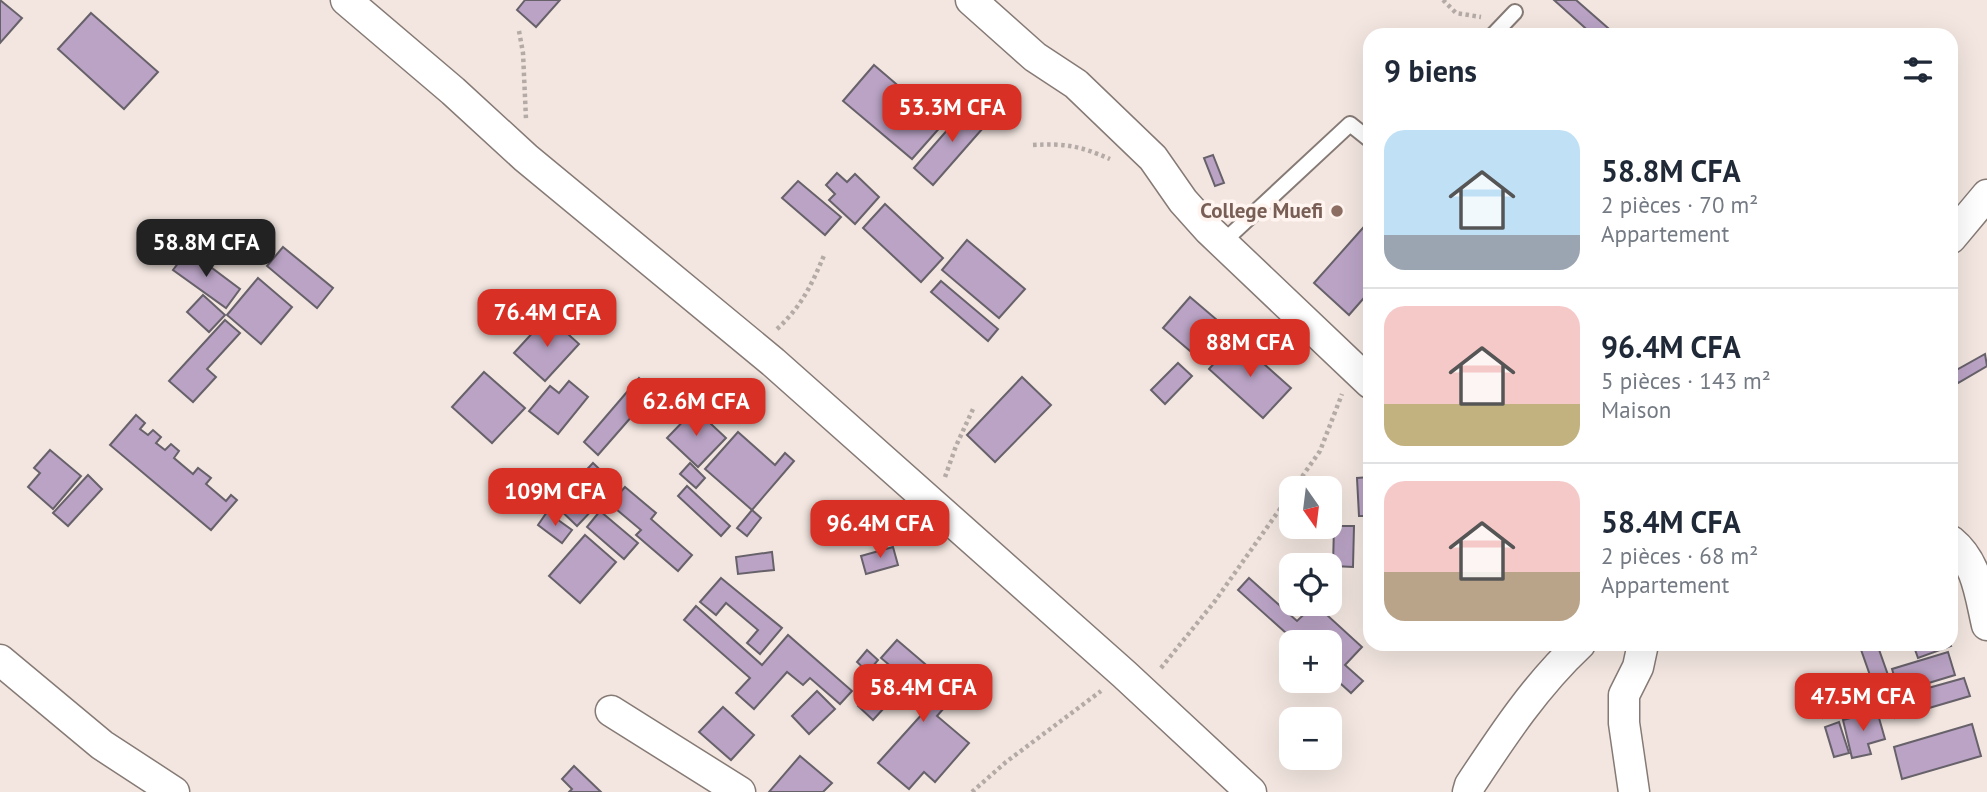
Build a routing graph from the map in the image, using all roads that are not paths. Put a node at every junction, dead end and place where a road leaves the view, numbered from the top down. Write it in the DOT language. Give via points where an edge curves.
graph roads {
  1 [pos="346,0"];
  2 [pos="971,0"];
  3 [pos="1515,12"];
  4 [pos="1500,28"];
  5 [pos="1363,134"];
  6 [pos="1987,195"];
  7 [pos="1958,230"];
  8 [pos="1222,243"];
  9 [pos="1362,375"];
  10 [pos="1958,546"];
  11 [pos="1987,625"];
  12 [pos="1564,651"];
  13 [pos="1641,651"];
  14 [pos="0,660"];
  15 [pos="611,711"];
  16 [pos="174,792"];
  17 [pos="740,792"];
  18 [pos="1251,792"];
  19 [pos="1468,792"];
  20 [pos="1634,792"];
  1 -- 18 [label="street" via="526,158 774,362"];
  2 -- 8 [label="street" via="1035,57 1086,93 1153,158 1183,201"];
  3 -- 4 [label="lane"];
  5 -- 8 [label="lane" via="1350,124"];
  6 -- 7 [label="street"];
  8 -- 9 [label="street"];
  10 -- 11 [label="street" via="1975,573"];
  12 -- 19 [label="street" via="1506,729"];
  13 -- 20 [label="street" via="1625,695 1623,723"];
  14 -- 16 [label="street" via="102,745"];
  15 -- 17 [label="street"];
}
